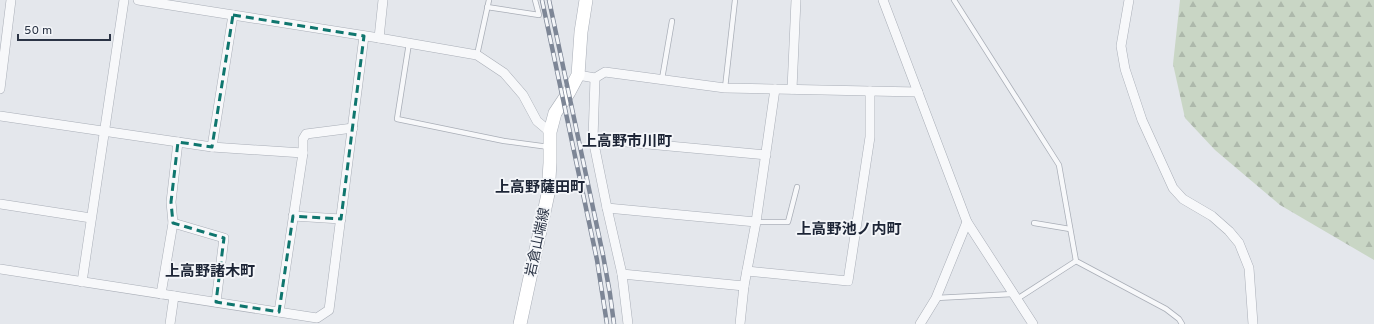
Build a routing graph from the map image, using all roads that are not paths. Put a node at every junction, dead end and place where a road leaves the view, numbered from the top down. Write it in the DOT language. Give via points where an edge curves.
graph roads {
  1 [pos="11,0"];
  2 [pos="124,0"];
  3 [pos="138,0"];
  4 [pos="383,0"];
  5 [pos="489,0"];
  6 [pos="535,0"];
  7 [pos="586,0"];
  8 [pos="735,0"];
  9 [pos="796,0"];
  10 [pos="883,0"];
  11 [pos="954,0"];
  12 [pos="1129,0"];
  13 [pos="159,2"];
  14 [pos="487,6"];
  15 [pos="233,15"];
  16 [pos="672,21"];
  17 [pos="364,36"];
  18 [pos="379,38"];
  19 [pos="409,43"];
  20 [pos="477,56"];
  21 [pos="578,75"];
  22 [pos="595,78"];
  23 [pos="662,79"];
  24 [pos="725,88"];
  25 [pos="0,89"];
  26 [pos="775,89"];
  27 [pos="792,89"];
  28 [pos="870,91"];
  29 [pos="918,92"];
  30 [pos="0,116"];
  31 [pos="353,128"];
  32 [pos="104,131"];
  33 [pos="550,132"];
  34 [pos="593,139"];
  35 [pos="178,142"];
  36 [pos="212,147"];
  37 [pos="549,147"];
  38 [pos="302,153"];
  39 [pos="766,155"];
  40 [pos="797,187"];
  41 [pos="0,204"];
  42 [pos="607,208"];
  43 [pos="293,216"];
  44 [pos="92,218"];
  45 [pos="341,219"];
  46 [pos="756,222"];
  47 [pos="967,222"];
  48 [pos="173,223"];
  49 [pos="1034,223"];
  50 [pos="1070,229"];
  51 [pos="1076,261"];
  52 [pos="0,269"];
  53 [pos="747,271"];
  54 [pos="622,274"];
  55 [pos="82,282"];
  56 [pos="744,286"];
  57 [pos="161,294"];
  58 [pos="174,296"];
  59 [pos="1014,297"];
  60 [pos="936,298"];
  61 [pos="216,302"];
  62 [pos="279,312"];
  63 [pos="316,321"];
  64 [pos="170,324"];
  65 [pos="523,324"];
  66 [pos="628,324"];
  67 [pos="740,324"];
  68 [pos="920,324"];
  69 [pos="1033,324"];
  70 [pos="1182,324"];
  71 [pos="1253,324"];
  1 -- 25 [label="street"];
  2 -- 32 [label="street"];
  3 -- 13 [label="street"];
  4 -- 18 [label="street"];
  5 -- 14 [label="lane"];
  6 -- 14 [label="lane" via="539,15"];
  7 -- 21 [label="main road, 岩倉山端線"];
  8 -- 24 [label="lane"];
  9 -- 27 [label="street"];
  10 -- 29 [label="street"];
  11 -- 50 [label="lane" via="1059,165"];
  12 -- 71 [label="street" via="1121,46 1125,69 1142,120 1173,188 1183,199 1212,216 1240,243 1249,268"];
  13 -- 15 [label="street"];
  14 -- 20 [label="lane"];
  15 -- 17 [label="street"];
  15 -- 36 [label="street"];
  16 -- 23 [label="lane"];
  17 -- 18 [label="street"];
  17 -- 31 [label="street"];
  18 -- 19 [label="street"];
  19 -- 20 [label="street"];
  19 -- 37 [label="lane" via="397,118 504,141"];
  20 -- 33 [label="street" via="504,73 523,95 537,121"];
  21 -- 22 [label="street"];
  21 -- 33 [label="main road, 岩倉山端線" via="555,113"];
  22 -- 23 [label="street" via="605,72"];
  22 -- 34 [label="street"];
  23 -- 24 [label="street"];
  24 -- 26 [label="street"];
  26 -- 27 [label="street"];
  26 -- 39 [label="street"];
  27 -- 28 [label="street"];
  28 -- 29 [label="street"];
  28 -- 53 [label="street" via="870,137 848,281"];
  29 -- 47 [label="street"];
  30 -- 32 [label="street"];
  31 -- 38 [label="street" via="306,134"];
  31 -- 45 [label="street"];
  32 -- 35 [label="street"];
  32 -- 44 [label="street"];
  33 -- 37 [label="main road, 岩倉山端線"];
  34 -- 39 [label="street"];
  34 -- 42 [label="street"];
  35 -- 36 [label="street"];
  35 -- 48 [label="street" via="171,202"];
  36 -- 38 [label="street"];
  37 -- 65 [label="main road, 岩倉山端線" via="548,194"];
  38 -- 43 [label="street"];
  39 -- 46 [label="street"];
  40 -- 46 [label="lane" via="788,222"];
  41 -- 44 [label="street"];
  42 -- 46 [label="street"];
  42 -- 54 [label="street"];
  43 -- 45 [label="street"];
  43 -- 62 [label="street"];
  44 -- 55 [label="street"];
  45 -- 63 [label="street" via="329,310"];
  46 -- 53 [label="street"];
  47 -- 59 [label="street"];
  47 -- 60 [label="street"];
  48 -- 57 [label="street"];
  48 -- 61 [label="street" via="224,238"];
  49 -- 50 [label="lane"];
  50 -- 51 [label="lane"];
  51 -- 59 [label="lane"];
  51 -- 70 [label="lane" via="1166,309"];
  52 -- 55 [label="street"];
  53 -- 56 [label="street"];
  54 -- 56 [label="street"];
  54 -- 66 [label="street"];
  55 -- 57 [label="street"];
  56 -- 67 [label="street"];
  57 -- 58 [label="street"];
  58 -- 61 [label="street"];
  58 -- 64 [label="street"];
  59 -- 60 [label="lane"];
  59 -- 69 [label="street"];
  60 -- 68 [label="street"];
  61 -- 62 [label="street"];
  62 -- 63 [label="street"];
}
